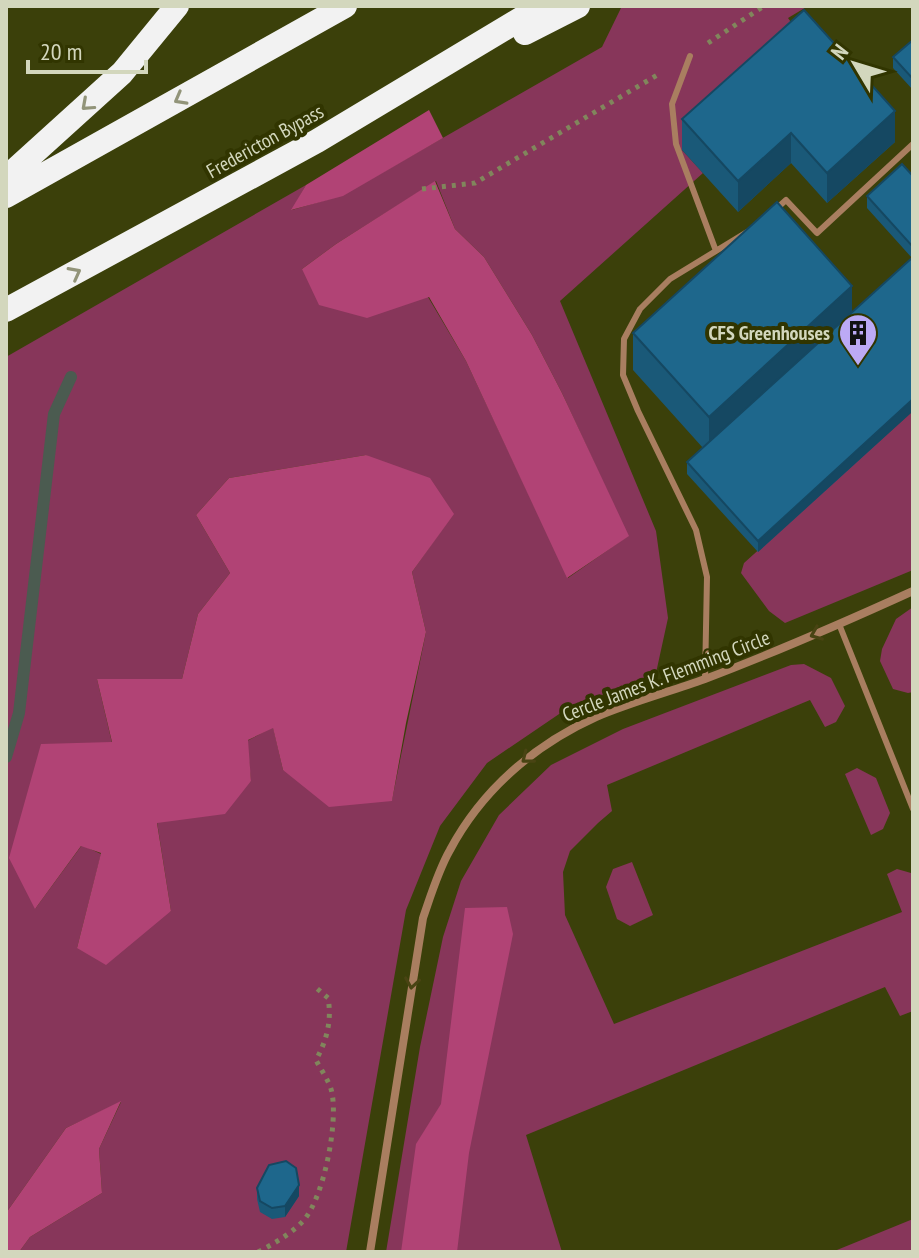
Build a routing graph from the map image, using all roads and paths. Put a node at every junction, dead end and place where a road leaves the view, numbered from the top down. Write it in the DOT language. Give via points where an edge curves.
graph roads {
  1 [pos="177,6"];
  2 [pos="345,6"];
  3 [pos="542,6"];
  4 [pos="578,6"];
  5 [pos="764,6"];
  6 [pos="690,56"];
  7 [pos="317,141"];
  8 [pos="913,144"];
  9 [pos="6,178"];
  10 [pos="422,189"];
  11 [pos="6,196"];
  12 [pos="769,216"];
  13 [pos="749,230"];
  14 [pos="716,251"];
  15 [pos="6,310"];
  16 [pos="913,591"];
  17 [pos="839,624"];
  18 [pos="705,679"];
  19 [pos="913,809"];
  20 [pos="314,986"];
  21 [pos="258,1252"];
  22 [pos="370,1252"];
  1 -- 9 [label="highway, one-way" via="122,73"];
  2 -- 11 [label="highway, one-way"];
  3 -- 7 [label="highway, Fredericton Bypass"];
  4 -- 7 [label="highway"];
  5 -- 6 [label="path"];
  6 -- 10 [label="path" via="475,183"];
  6 -- 14 [label="lane" via="672,104 676,144"];
  15 -- 7 [label="highway, Fredericton Bypass, one-way"];
  8 -- 12 [label="lane" via="817,233 786,200"];
  13 -- 14 [label="lane"];
  14 -- 18 [label="lane" via="670,279 640,309 624,339 623,375 696,530 707,577"];
  16 -- 17 [label="street, Cercle James K. Flemming Circle"];
  17 -- 18 [label="street, Cercle James K. Flemming Circle, one-way"];
  17 -- 19 [label="lane"];
  18 -- 22 [label="street, Cercle James K. Flemming Circle, one-way" via="554,738 491,791 450,850 423,918"];
  20 -- 21 [label="path" via="328,998 331,1012 316,1060 332,1092 326,1174 306,1217 284,1239"];
}
